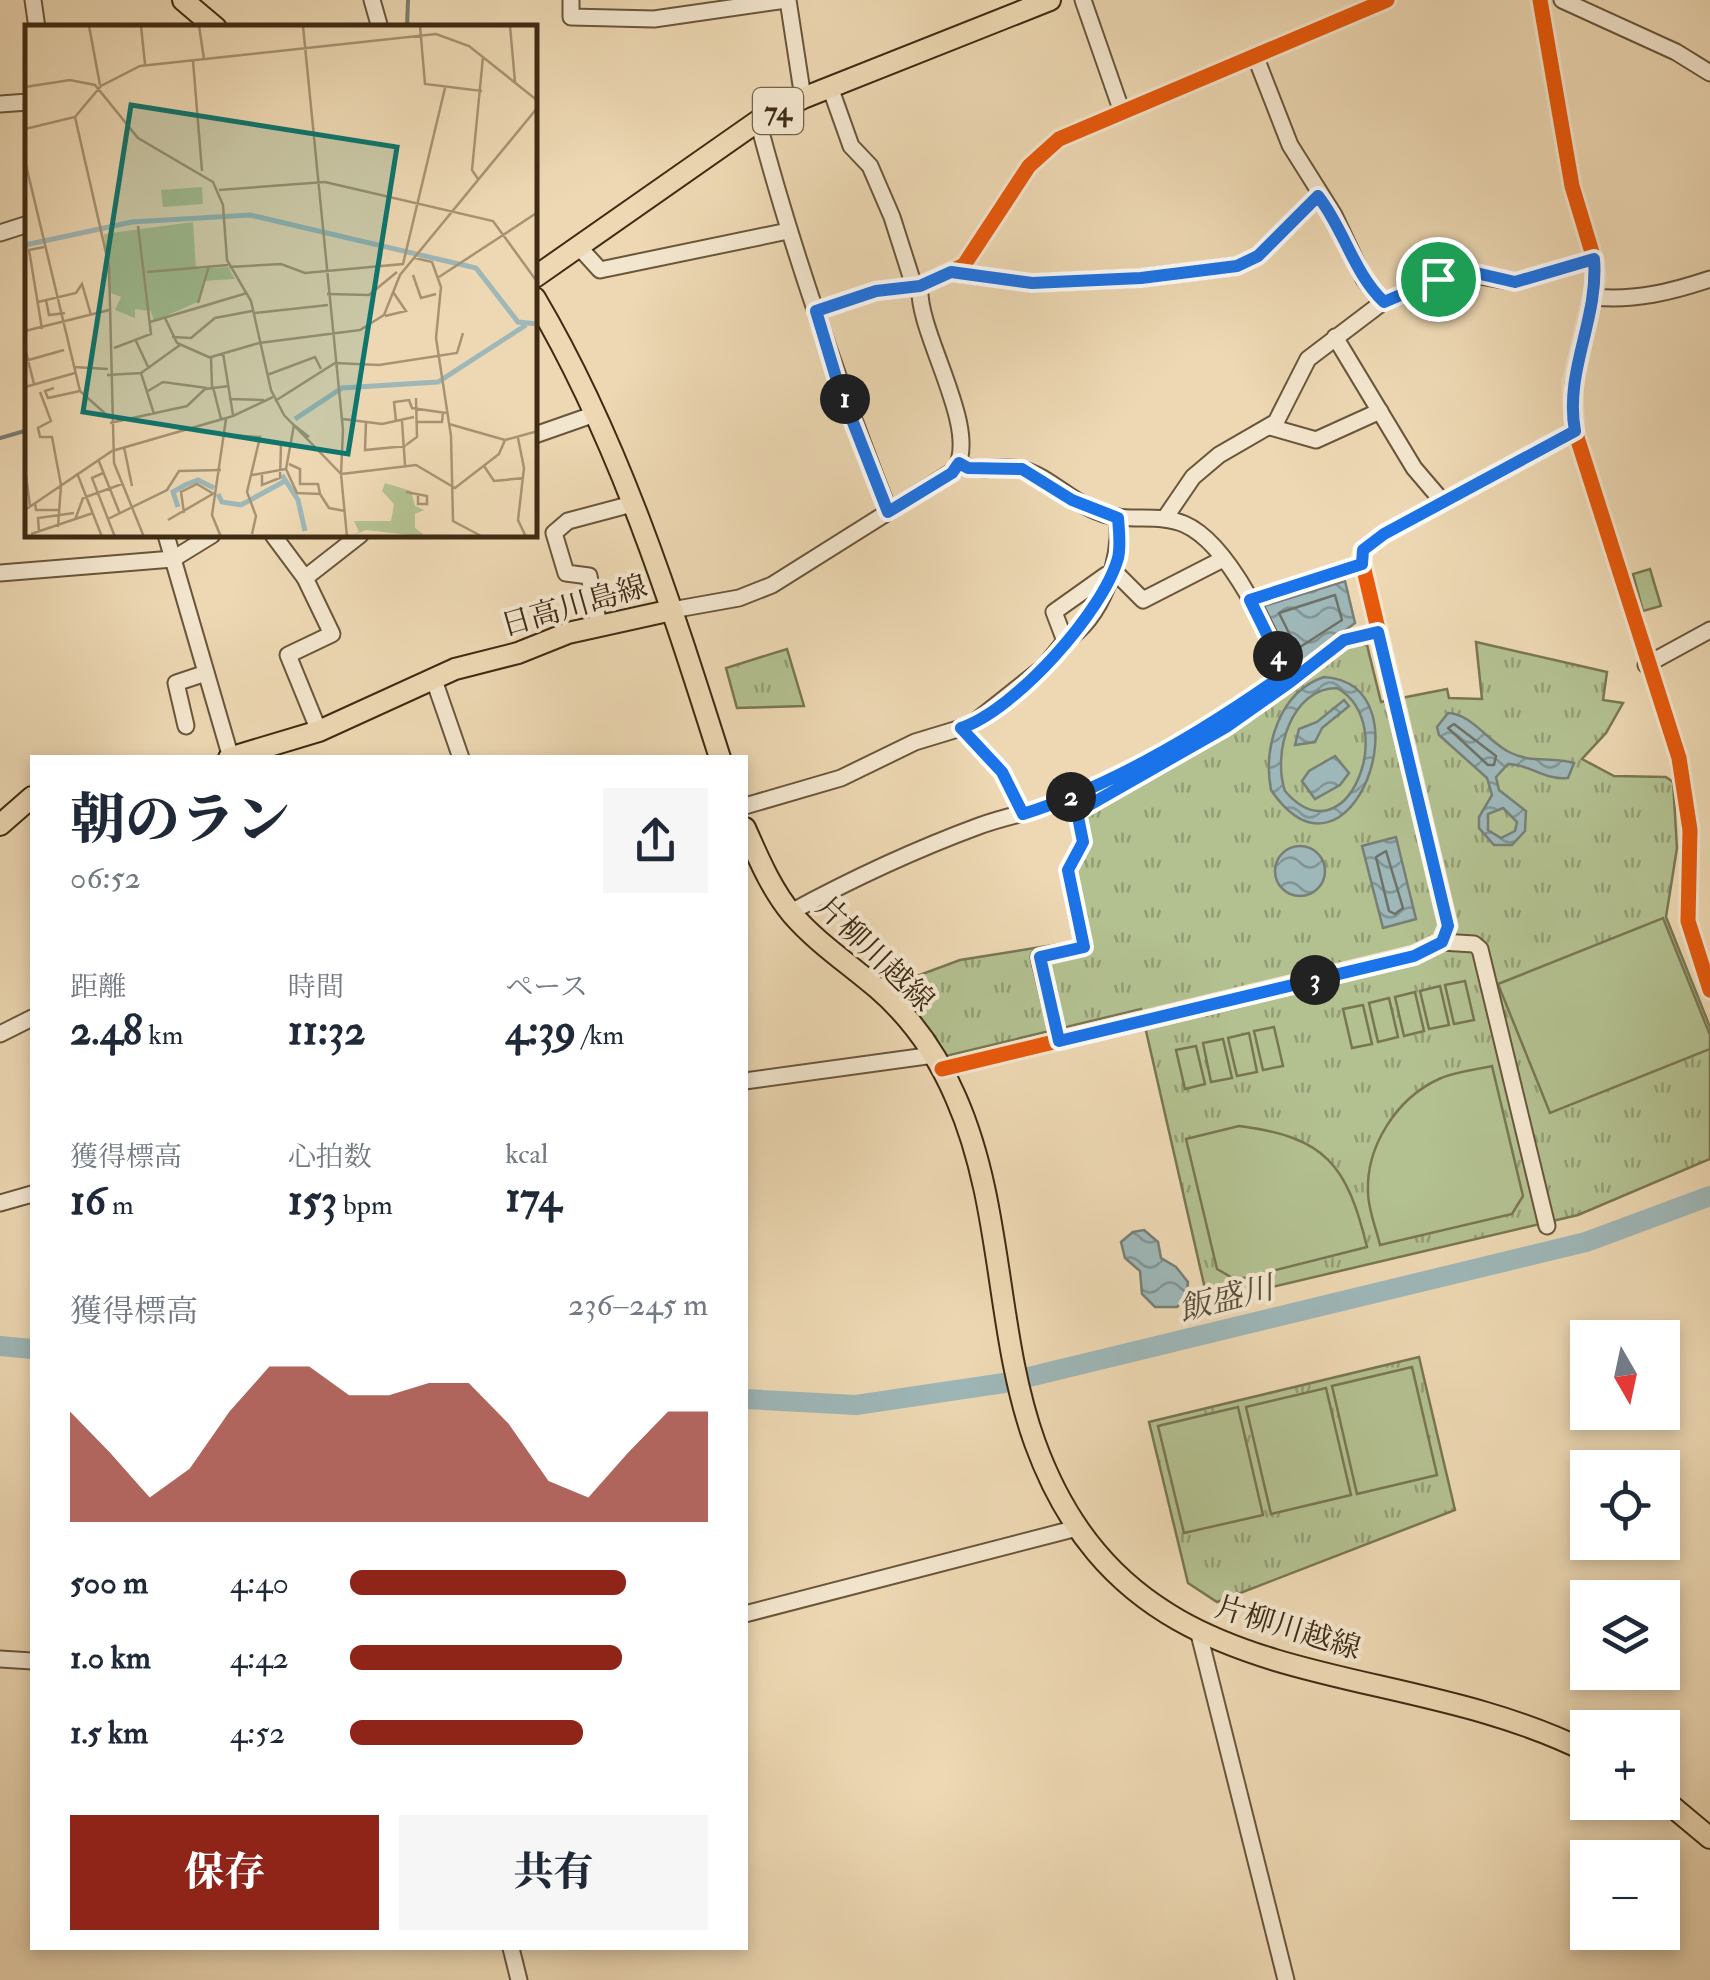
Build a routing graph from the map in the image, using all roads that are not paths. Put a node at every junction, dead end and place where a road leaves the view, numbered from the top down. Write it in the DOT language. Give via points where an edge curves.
graph roads {
  1 [pos="33,0"];
  2 [pos="183,0"];
  3 [pos="372,0"];
  4 [pos="571,0"];
  5 [pos="787,0"];
  6 [pos="1050,0"];
  7 [pos="1083,0"];
  8 [pos="1387,0"];
  9 [pos="1540,0"];
  10 [pos="1562,0"];
  11 [pos="37,25"];
  12 [pos="212,25"];
  13 [pos="379,25"];
  14 [pos="1256,58"];
  15 [pos="1710,73"];
  16 [pos="830,88"];
  17 [pos="803,98"];
  18 [pos="25,102"];
  19 [pos="0,104"];
  20 [pos="1122,112"];
  21 [pos="758,121"];
  22 [pos="1318,196"];
  23 [pos="25,225"];
  24 [pos="788,231"];
  25 [pos="0,233"];
  26 [pos="578,247"];
  27 [pos="1594,259"];
  28 [pos="951,272"];
  29 [pos="538,275"];
  30 [pos="1710,279"];
  31 [pos="917,286"];
  32 [pos="1594,297"];
  33 [pos="1384,302"];
  34 [pos="538,309"];
  35 [pos="816,311"];
  36 [pos="1335,337"];
  37 [pos="1380,411"];
  38 [pos="595,414"];
  39 [pos="1270,427"];
  40 [pos="1575,431"];
  41 [pos="538,434"];
  42 [pos="959,463"];
  43 [pos="1442,502"];
  44 [pos="632,504"];
  45 [pos="888,512"];
  46 [pos="1118,518"];
  47 [pos="1165,518"];
  48 [pos="167,538"];
  49 [pos="207,538"];
  50 [pos="275,538"];
  51 [pos="356,538"];
  52 [pos="1222,559"];
  53 [pos="173,560"];
  54 [pos="1362,564"];
  55 [pos="0,573"];
  56 [pos="1112,573"];
  57 [pos="306,578"];
  58 [pos="1250,600"];
  59 [pos="672,610"];
  60 [pos="599,625"];
  61 [pos="1710,630"];
  62 [pos="1378,632"];
  63 [pos="1065,641"];
  64 [pos="1646,665"];
  65 [pos="206,673"];
  66 [pos="1288,678"];
  67 [pos="434,680"];
  68 [pos="216,710"];
  69 [pos="961,728"];
  70 [pos="319,731"];
  71 [pos="229,755"];
  72 [pos="237,755"];
  73 [pos="460,755"];
  74 [pos="719,755"];
  75 [pos="30,800"];
  76 [pos="748,805"];
  77 [pos="1023,814"];
  78 [pos="0,826"];
  79 [pos="748,833"];
  80 [pos="791,912"];
  81 [pos="1442,942"];
  82 [pos="1710,990"];
  83 [pos="30,1019"];
  84 [pos="0,1034"];
  85 [pos="1059,1041"];
  86 [pos="938,1062"];
  87 [pos="748,1082"];
  88 [pos="30,1195"];
  89 [pos="0,1203"];
  90 [pos="1546,1226"];
  91 [pos="1077,1528"];
  92 [pos="748,1613"];
  93 [pos="1199,1634"];
  94 [pos="0,1659"];
  95 [pos="30,1661"];
  96 [pos="1570,1744"];
  97 [pos="1680,1813"];
  98 [pos="1710,1838"];
  99 [pos="511,1950"];
  100 [pos="518,1980"];
  101 [pos="1286,1980"];
  1 -- 11 [label="street"];
  2 -- 12 [label="main road"];
  3 -- 13 [label="street"];
  4 -- 5 [label="street" via="572,17 654,19"];
  5 -- 17 [label="street"];
  6 -- 16 [label="main road, 74"];
  7 -- 20 [label="street"];
  8 -- 14 [label="street"];
  9 -- 27 [label="street" via="1572,186"];
  10 -- 15 [label="street"];
  14 -- 20 [label="street"];
  14 -- 22 [label="street" via="1290,146"];
  16 -- 17 [label="main road, 74"];
  16 -- 31 [label="street" via="851,146 870,166"];
  17 -- 21 [label="main road, 74"];
  18 -- 19 [label="street"];
  20 -- 28 [label="street" via="1040,153 974,254"];
  21 -- 24 [label="street"];
  21 -- 26 [label="main road, 74"];
  22 -- 28 [label="street" via="1258,256 1237,266 1032,283"];
  22 -- 33 [label="street"];
  23 -- 25 [label="street"];
  24 -- 26 [label="street" via="600,270"];
  24 -- 35 [label="street"];
  26 -- 29 [label="main road, 74"];
  27 -- 32 [label="street"];
  27 -- 33 [label="street" via="1515,282 1460,273"];
  28 -- 31 [label="street"];
  30 -- 32 [label="street" via="1623,300"];
  31 -- 35 [label="street"];
  31 -- 42 [label="street" via="950,393"];
  32 -- 40 [label="street" via="1572,383"];
  33 -- 36 [label="street"];
  34 -- 38 [label="main road, 日高川島線"];
  35 -- 45 [label="street"];
  36 -- 37 [label="street"];
  36 -- 39 [label="street" via="1308,360"];
  37 -- 39 [label="street" via="1316,440"];
  37 -- 43 [label="street"];
  38 -- 41 [label="street"];
  38 -- 44 [label="main road, 日高川島線"];
  39 -- 47 [label="street" via="1193,477"];
  40 -- 43 [label="street"];
  40 -- 64 [label="street"];
  42 -- 45 [label="street"];
  42 -- 46 [label="street" via="1022,469"];
  43 -- 54 [label="street" via="1370,544"];
  44 -- 59 [label="main road, 日高川島線"];
  44 -- 60 [label="street" via="568,521 554,533 566,573 589,576"];
  45 -- 59 [label="street" via="761,590"];
  46 -- 47 [label="street"];
  46 -- 56 [label="street"];
  47 -- 52 [label="street" via="1188,526"];
  48 -- 53 [label="street"];
  49 -- 53 [label="street"];
  50 -- 57 [label="street"];
  51 -- 57 [label="street"];
  52 -- 56 [label="street" via="1143,600"];
  52 -- 58 [label="street"];
  53 -- 55 [label="street"];
  53 -- 65 [label="street"];
  54 -- 58 [label="street"];
  54 -- 62 [label="street"];
  56 -- 63 [label="street" via="1101,598"];
  56 -- 63 [label="street" via="1054,612"];
  57 -- 70 [label="street" via="332,634 288,655"];
  58 -- 66 [label="street"];
  59 -- 60 [label="main road, 日高川島線"];
  59 -- 74 [label="main road"];
  60 -- 67 [label="main road, 日高川島線"];
  61 -- 64 [label="street"];
  62 -- 66 [label="street" via="1344,640"];
  62 -- 81 [label="street" via="1448,926"];
  63 -- 69 [label="street" via="1013,694"];
  64 -- 82 [label="street" via="1679,758 1690,830 1688,921"];
  65 -- 68 [label="street"];
  65 -- 68 [label="street" via="176,683 185,722"];
  66 -- 77 [label="street" via="1118,773"];
  66 -- 85 [label="street" via="1226,727 1077,812 1083,842 1068,870 1084,947 1040,957"];
  67 -- 70 [label="main road, 日高川島線"];
  67 -- 73 [label="street"];
  68 -- 71 [label="street"];
  69 -- 76 [label="street" via="914,742 841,778"];
  69 -- 77 [label="street" via="1002,772"];
  70 -- 72 [label="main road, 日高川島線"];
  75 -- 78 [label="main road"];
  77 -- 80 [label="street" via="859,875"];
  79 -- 80 [label="main road, 片柳川越線"];
  80 -- 86 [label="main road, 片柳川越線" via="881,992"];
  81 -- 85 [label="street" via="1414,956"];
  81 -- 90 [label="street" via="1480,949"];
  83 -- 84 [label="street"];
  85 -- 86 [label="street"];
  86 -- 87 [label="street"];
  86 -- 91 [label="main road, 片柳川越線" via="967,1124 989,1208 1024,1402 1049,1476"];
  88 -- 89 [label="street"];
  91 -- 92 [label="street"];
  91 -- 93 [label="main road, 片柳川越線" via="1118,1575"];
  93 -- 96 [label="main road, 片柳川越線"];
  93 -- 101 [label="street"];
  94 -- 95 [label="street"];
  97 -- 98 [label="main road"];
  99 -- 100 [label="street"];
}
